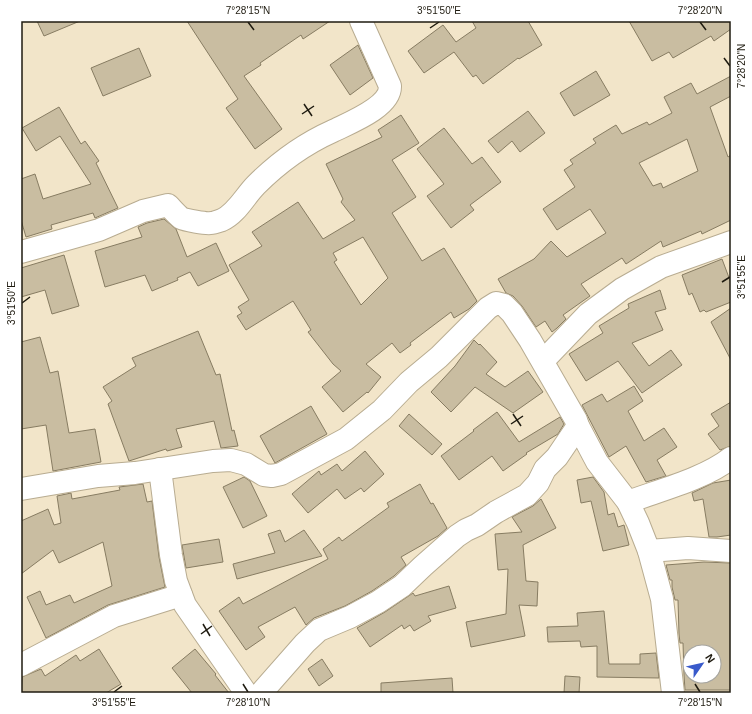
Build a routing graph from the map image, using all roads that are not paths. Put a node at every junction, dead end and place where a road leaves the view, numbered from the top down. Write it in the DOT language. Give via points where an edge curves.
graph roads {
  1 [pos="362,21"];
  2 [pos="731,242"];
  3 [pos="21,252"];
  4 [pos="543,361"];
  5 [pos="578,426"];
  6 [pos="731,458"];
  7 [pos="160,469"];
  8 [pos="21,489"];
  9 [pos="628,502"];
  10 [pos="649,551"];
  11 [pos="731,551"];
  12 [pos="182,595"];
  13 [pos="21,666"];
  14 [pos="246,693"];
  15 [pos="262,693"];
  16 [pos="673,693"];
  1 -- 3 [label="street" via="390,86 387,96 359,118 316,138 276,166 233,212 223,219 211,223 182,218 168,205 143,211 99,230"];
  2 -- 4 [label="street" via="661,267 622,289 588,314"];
  4 -- 5 [label="street"];
  4 -- 7 [label="street" via="512,313 504,305 496,303 408,382 382,410 346,439 281,474 264,474 246,464 231,460"];
  5 -- 9 [label="street" via="597,462"];
  5 -- 15 [label="street" via="527,495 457,536 402,586 378,602 319,630 305,642"];
  6 -- 9 [label="street" via="691,480"];
  7 -- 8 [label="street"];
  7 -- 12 [label="street" via="171,555 176,581"];
  9 -- 10 [label="street"];
  10 -- 11 [label="street" via="688,548"];
  10 -- 16 [label="street" via="662,599"];
  12 -- 13 [label="street" via="114,616"];
  12 -- 14 [label="street" via="185,605"];
}
